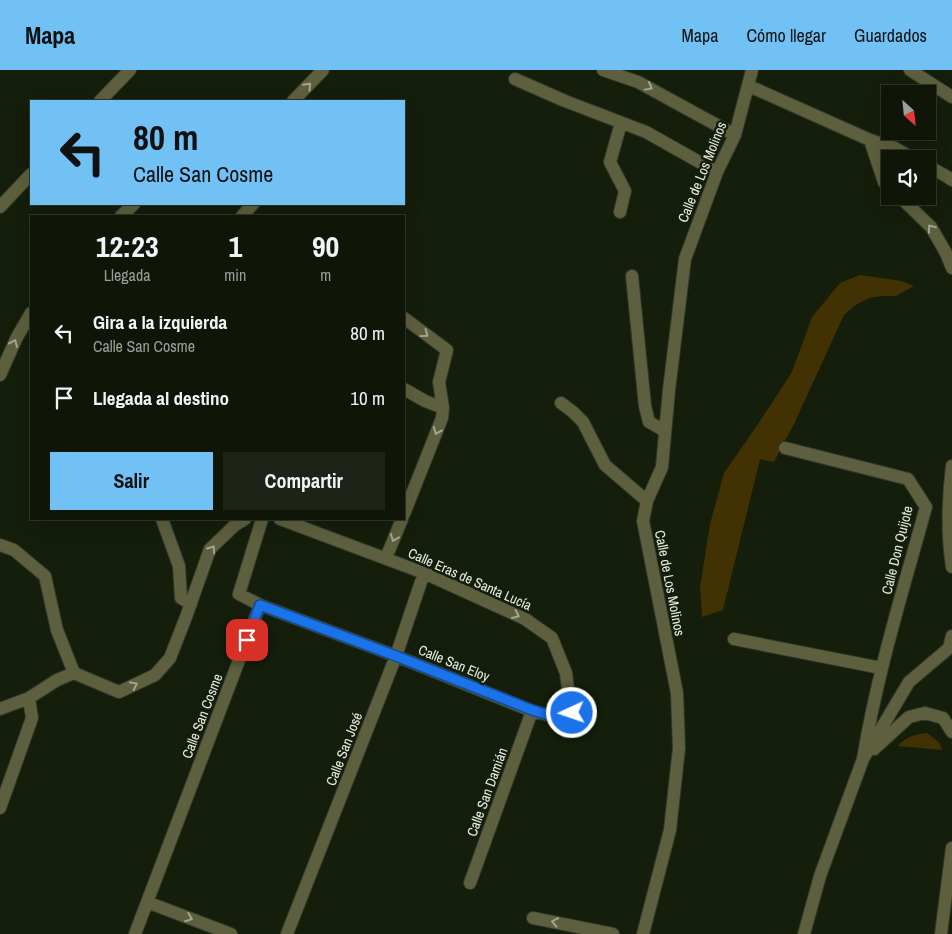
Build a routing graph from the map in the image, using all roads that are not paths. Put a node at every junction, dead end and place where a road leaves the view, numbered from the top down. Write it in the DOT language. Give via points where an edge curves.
graph roads {
  1 [pos="130,70"];
  2 [pos="323,70"];
  3 [pos="603,70"];
  4 [pos="752,70"];
  5 [pos="910,70"];
  6 [pos="515,79"];
  7 [pos="749,86"];
  8 [pos="952,97"];
  9 [pos="101,100"];
  10 [pos="294,100"];
  11 [pos="621,123"];
  12 [pos="735,135"];
  13 [pos="870,140"];
  14 [pos="898,150"];
  15 [pos="936,170"];
  16 [pos="717,172"];
  17 [pos="881,173"];
  18 [pos="30,175"];
  19 [pos="952,180"];
  20 [pos="133,205"];
  21 [pos="252,205"];
  22 [pos="909,205"];
  23 [pos="0,208"];
  24 [pos="620,212"];
  25 [pos="122,215"];
  26 [pos="243,215"];
  27 [pos="952,268"];
  28 [pos="632,276"];
  29 [pos="30,315"];
  30 [pos="405,319"];
  31 [pos="0,375"];
  32 [pos="405,391"];
  33 [pos="561,403"];
  34 [pos="444,408"];
  35 [pos="665,432"];
  36 [pos="785,448"];
  37 [pos="952,466"];
  38 [pos="647,501"];
  39 [pos="405,511"];
  40 [pos="162,520"];
  41 [pos="243,520"];
  42 [pos="262,520"];
  43 [pos="283,520"];
  44 [pos="402,520"];
  45 [pos="0,545"];
  46 [pos="386,558"];
  47 [pos="952,567"];
  48 [pos="424,573"];
  49 [pos="191,604"];
  50 [pos="260,605"];
  51 [pos="952,636"];
  52 [pos="734,639"];
  53 [pos="396,656"];
  54 [pos="882,668"];
  55 [pos="74,673"];
  56 [pos="29,698"];
  57 [pos="0,709"];
  58 [pos="532,710"];
  59 [pos="552,716"];
  60 [pos="952,732"];
  61 [pos="863,759"];
  62 [pos="0,808"];
  63 [pos="952,848"];
  64 [pos="470,883"];
  65 [pos="147,902"];
  66 [pos="532,918"];
  67 [pos="135,934"];
  68 [pos="231,934"];
  69 [pos="287,934"];
  70 [pos="613,934"];
  71 [pos="643,934"];
  72 [pos="804,934"];
  73 [pos="941,934"];
  1 -- 9 [label="street"];
  10 -- 2 [label="street, one-way"];
  3 -- 12 [label="street, one-way" via="638,82"];
  4 -- 7 [label="street, Calle de Los Molinos"];
  5 -- 8 [label="street"];
  6 -- 11 [label="street"];
  7 -- 12 [label="street, Calle de Los Molinos"];
  7 -- 13 [label="street"];
  11 -- 16 [label="street" via="646,132"];
  11 -- 24 [label="street" via="610,162 625,191"];
  12 -- 16 [label="street, Calle de Los Molinos"];
  13 -- 14 [label="street"];
  13 -- 17 [label="street"];
  15 -- 19 [label="street"];
  16 -- 35 [label="street, Calle de Los Molinos" via="685,259"];
  18 -- 23 [label="street"];
  20 -- 25 [label="street"];
  21 -- 26 [label="street"];
  27 -- 22 [label="street, one-way" via="931,226"];
  28 -- 35 [label="street" via="645,406 649,422"];
  31 -- 29 [label="street, one-way"];
  30 -- 34 [label="street, one-way" via="447,350 439,382"];
  32 -- 34 [label="street"];
  33 -- 38 [label="street" via="583,422 605,465"];
  34 -- 39 [label="street, one-way"];
  35 -- 38 [label="street, Calle de Los Molinos" via="662,467"];
  36 -- 54 [label="street, Calle Don Quijote" via="908,479 926,507"];
  37 -- 47 [label="street" via="949,493"];
  38 -- 71 [label="street, Calle de Los Molinos" via="643,521 676,693 679,748 670,830"];
  40 -- 49 [label="street" via="178,566 181,598"];
  49 -- 41 [label="street, one-way" via="210,549"];
  42 -- 50 [label="street" via="239,594"];
  43 -- 46 [label="street, Calle Eras de Santa Lucía"];
  44 -- 46 [label="street, one-way"];
  45 -- 55 [label="street" via="14,550 45,576 57,630"];
  46 -- 48 [label="street, Calle Eras de Santa Lucía"];
  48 -- 53 [label="street, Calle San José"];
  48 -- 59 [label="street, Calle Eras de Santa Lucía, one-way" via="525,619 552,638 566,673 572,713"];
  55 -- 49 [label="street, one-way" via="119,692 155,675 170,658"];
  50 -- 53 [label="street, Calle San Eloy"];
  50 -- 65 [label="street, Calle San Cosme"];
  51 -- 61 [label="street, Calle Don Quijote" via="949,648 910,682"];
  52 -- 54 [label="street"];
  53 -- 58 [label="street, Calle San Eloy"];
  53 -- 69 [label="street, Calle San José"];
  54 -- 61 [label="street, Calle Don Quijote"];
  55 -- 56 [label="street"];
  56 -- 57 [label="street"];
  56 -- 62 [label="street" via="32,718"];
  58 -- 59 [label="street, Calle San Eloy"];
  58 -- 64 [label="street, Calle San Damián"];
  60 -- 61 [label="street" via="943,718 925,713 909,717"];
  61 -- 72 [label="street, Calle Don Quijote" via="820,876"];
  63 -- 73 [label="street"];
  65 -- 67 [label="street, Calle San Cosme"];
  65 -- 68 [label="street, one-way"];
  70 -- 66 [label="street, one-way"];
}
